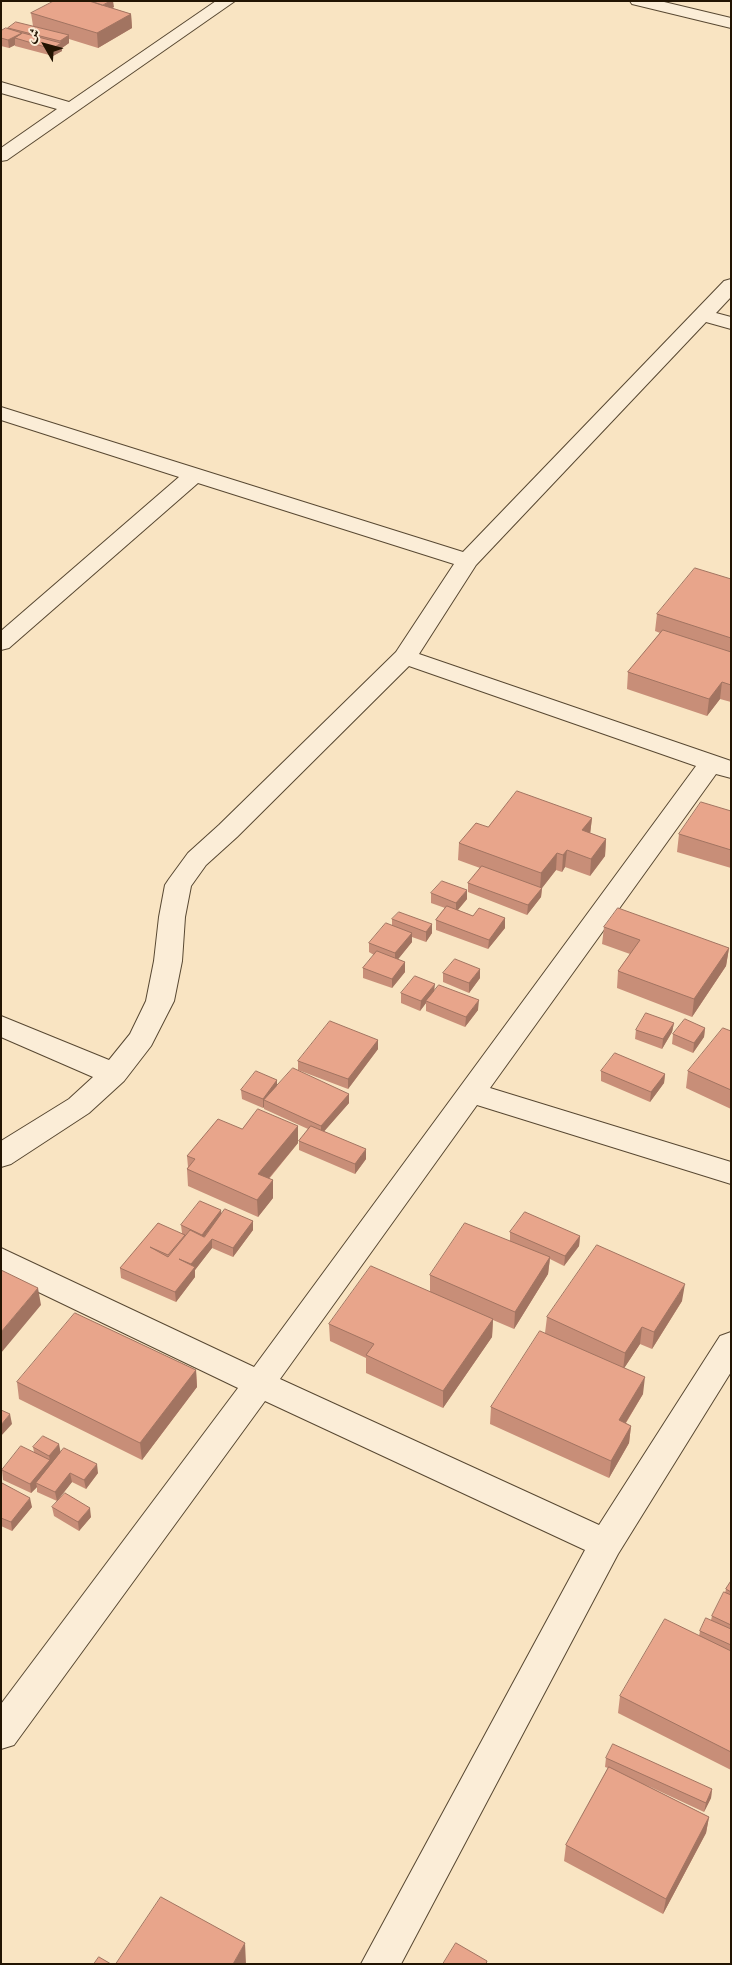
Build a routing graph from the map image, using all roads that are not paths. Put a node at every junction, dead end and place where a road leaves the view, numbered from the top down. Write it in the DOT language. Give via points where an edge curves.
graph roads {
  1 [pos="228,1"];
  2 [pos="638,1"];
  3 [pos="668,4"];
  4 [pos="731,23"];
  5 [pos="1,87"];
  6 [pos="71,108"];
  7 [pos="1,156"];
  8 [pos="731,285"];
  9 [pos="702,315"];
  10 [pos="731,323"];
  11 [pos="1,412"];
  12 [pos="195,474"];
  13 [pos="467,561"];
  14 [pos="1,643"];
  15 [pos="405,657"];
  16 [pos="721,766"];
  17 [pos="1,1026"];
  18 [pos="114,1074"];
  19 [pos="471,1093"];
  20 [pos="1,1156"];
  21 [pos="731,1173"];
  22 [pos="1,1260"];
  23 [pos="731,1345"];
  24 [pos="259,1384"];
  25 [pos="606,1544"];
  26 [pos="1,1733"];
  27 [pos="380,1964"];
  1 -- 6 [label="street"];
  2 -- 3 [label="street"];
  3 -- 4 [label="street"];
  5 -- 6 [label="street"];
  6 -- 7 [label="street"];
  8 -- 9 [label="street"];
  9 -- 10 [label="street"];
  9 -- 13 [label="street"];
  11 -- 12 [label="street"];
  12 -- 13 [label="street"];
  12 -- 14 [label="street"];
  13 -- 15 [label="street"];
  15 -- 16 [label="street"];
  15 -- 18 [label="street" via="197,859 178,886 160,1001 141,1039"];
  16 -- 19 [label="street"];
  17 -- 18 [label="street"];
  18 -- 20 [label="street" via="79,1106"];
  19 -- 21 [label="street"];
  19 -- 24 [label="street"];
  22 -- 24 [label="street"];
  23 -- 25 [label="street"];
  24 -- 25 [label="street"];
  24 -- 26 [label="street"];
  25 -- 27 [label="street"];
}
